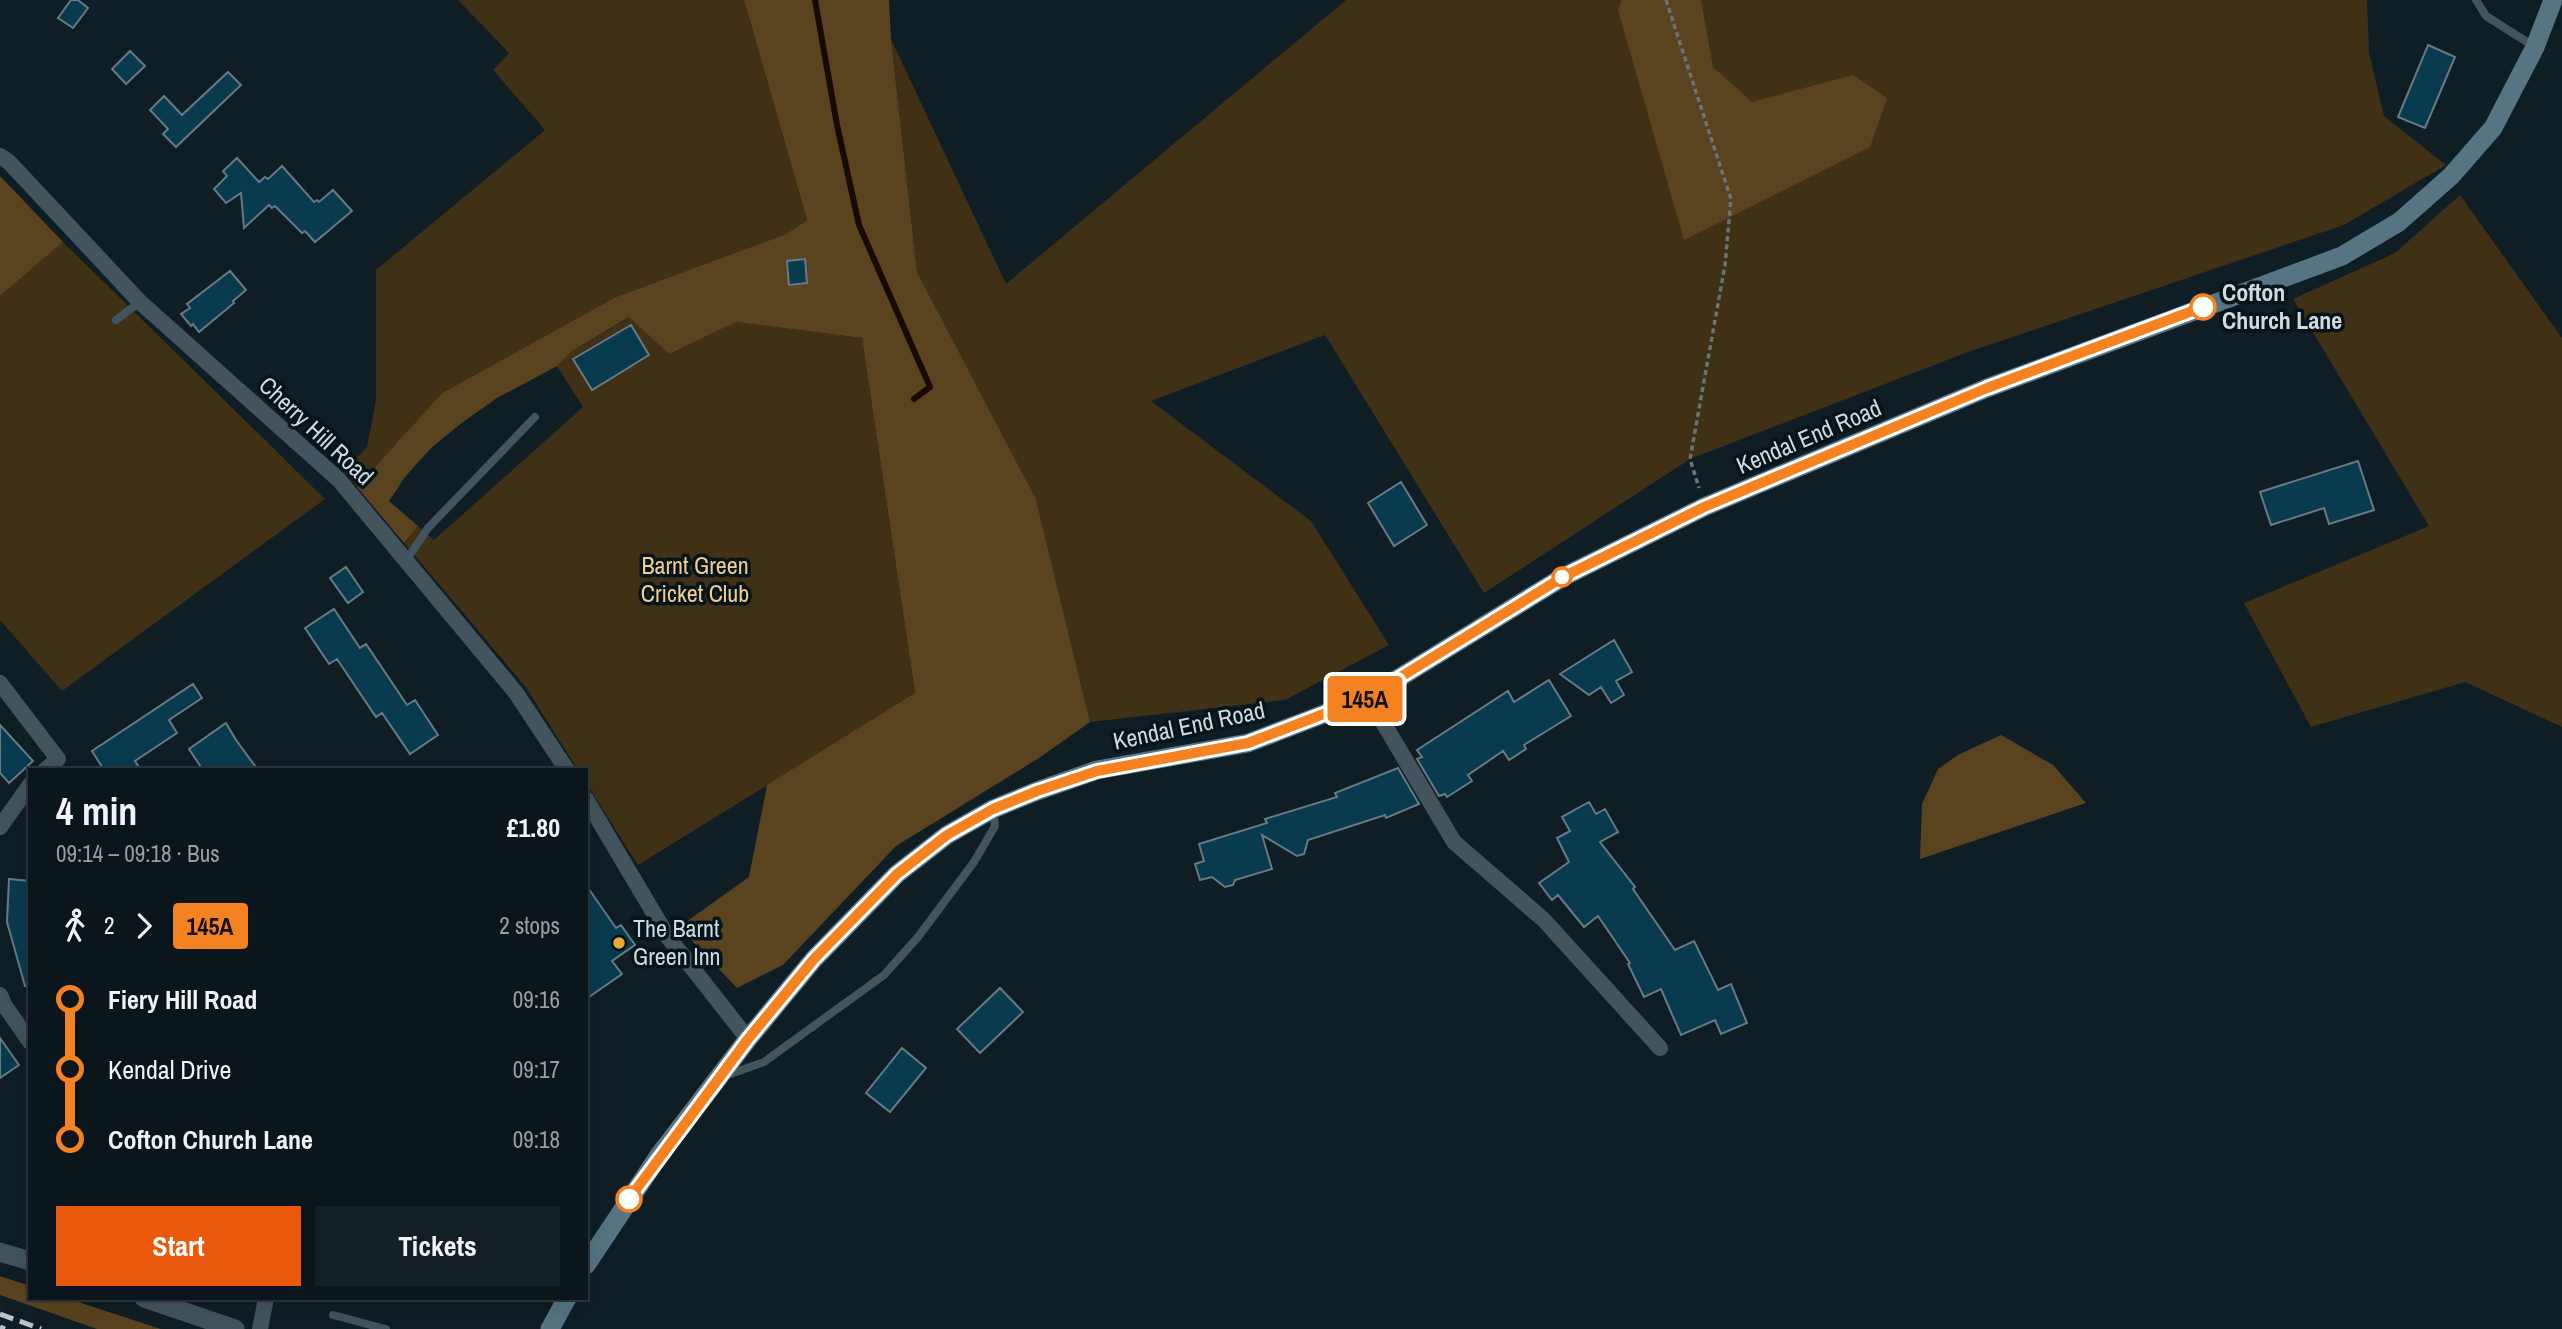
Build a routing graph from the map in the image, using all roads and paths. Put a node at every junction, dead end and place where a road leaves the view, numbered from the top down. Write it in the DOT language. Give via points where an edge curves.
graph roads {
  1 [pos="1666,0"];
  2 [pos="2476,0"];
  3 [pos="2553,0"];
  4 [pos="2535,47"];
  5 [pos="0,156"];
  6 [pos="140,302"];
  7 [pos="117,320"];
  8 [pos="535,417"];
  9 [pos="1704,507"];
  10 [pos="407,559"];
  11 [pos="0,683"];
  12 [pos="1368,697"];
  13 [pos="48,768"];
  14 [pos="566,768"];
  15 [pos="28,788"];
  16 [pos="588,802"];
  17 [pos="993,809"];
  18 [pos="0,827"];
  19 [pos="0,995"];
  20 [pos="28,1039"];
  21 [pos="748,1039"];
  22 [pos="1660,1048"];
  23 [pos="720,1078"];
  24 [pos="0,1252"];
  25 [pos="28,1260"];
  26 [pos="588,1262"];
  27 [pos="150,1300"];
  28 [pos="266,1300"];
  29 [pos="566,1300"];
  30 [pos="333,1315"];
  31 [pos="234,1329"];
  32 [pos="260,1329"];
  33 [pos="386,1329"];
  34 [pos="550,1329"];
  1 -- 9 [label="path" via="1731,199 1725,265 1690,458"];
  2 -- 4 [label="lane" via="2486,16"];
  3 -- 4 [label="main road, Kendal End Road"];
  4 -- 9 [label="main road, Kendal End Road" via="2493,128 2451,176 2399,222 2342,256 1987,388"];
  5 -- 6 [label="street, Cherry Hill Road"];
  6 -- 7 [label="lane"];
  6 -- 10 [label="street, Cherry Hill Road" via="340,480"];
  8 -- 10 [label="lane" via="428,528"];
  9 -- 12 [label="main road, Kendal End Road" via="1563,577"];
  10 -- 14 [label="street, Cherry Hill Road" via="516,693"];
  11 -- 13 [label="street" via="58,759"];
  12 -- 17 [label="main road, Kendal End Road" via="1248,743 1097,771"];
  12 -- 22 [label="street" via="1454,842 1545,920"];
  15 -- 18 [label="street"];
  16 -- 21 [label="street" via="668,937"];
  17 -- 21 [label="main road, Kendal End Road" via="947,835 897,874 814,959"];
  17 -- 23 [label="lane" via="995,826 974,862 884,975 764,1062"];
  19 -- 20 [label="street"];
  21 -- 23 [label="main road, Kendal End Road"];
  23 -- 26 [label="main road, Kendal End Road" via="660,1154"];
  24 -- 25 [label="street"];
  27 -- 31 [label="street"];
  28 -- 32 [label="street"];
  29 -- 34 [label="main road"];
  30 -- 33 [label="lane"];
}
